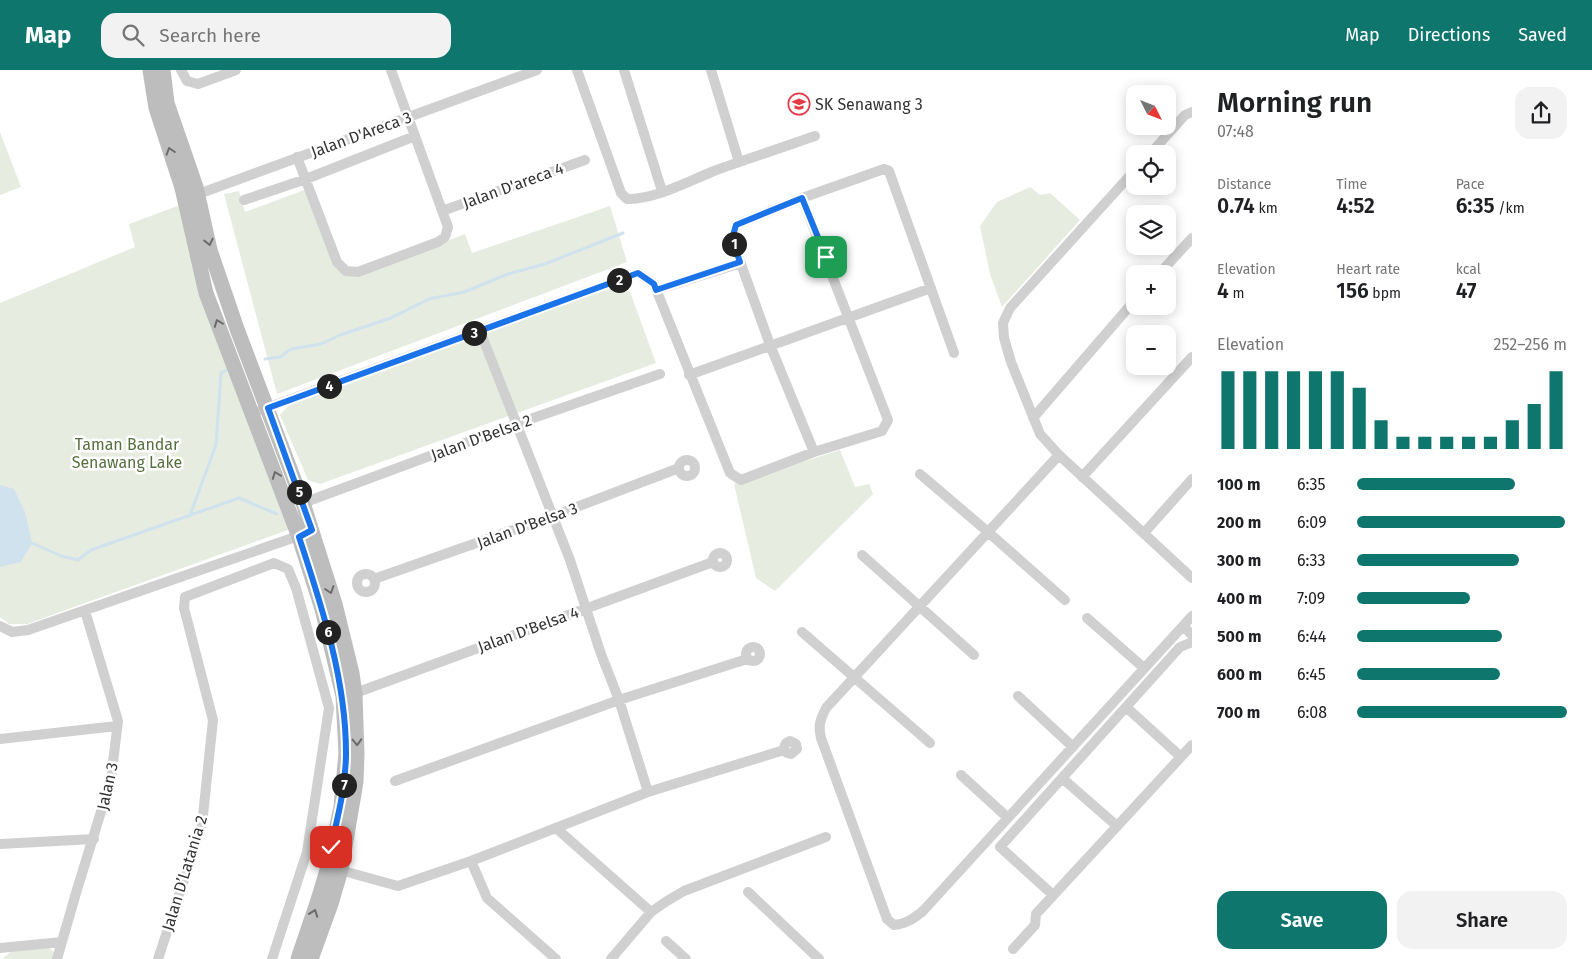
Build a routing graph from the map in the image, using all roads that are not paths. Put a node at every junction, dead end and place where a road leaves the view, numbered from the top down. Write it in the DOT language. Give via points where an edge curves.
graph roads {
  1 [pos="150,70"];
  2 [pos="162,70"];
  3 [pos="181,70"];
  4 [pos="236,70"];
  5 [pos="391,70"];
  6 [pos="537,70"];
  7 [pos="577,70"];
  8 [pos="624,70"];
  9 [pos="711,70"];
  10 [pos="1192,112"];
  11 [pos="408,117"];
  12 [pos="415,136"];
  13 [pos="815,136"];
  14 [pos="1158,145"];
  15 [pos="297,157"];
  16 [pos="585,160"];
  17 [pos="739,162"];
  18 [pos="306,179"];
  19 [pos="1126,180"];
  20 [pos="662,191"];
  21 [pos="191,196"];
  22 [pos="802,198"];
  23 [pos="244,200"];
  24 [pos="442,211"];
  25 [pos="1192,238"];
  26 [pos="740,262"];
  27 [pos="1167,265"];
  28 [pos="931,288"];
  29 [pos="656,290"];
  30 [pos="1126,310"];
  31 [pos="849,316"];
  32 [pos="480,331"];
  33 [pos="770,345"];
  34 [pos="954,353"];
  35 [pos="1192,357"];
  36 [pos="660,374"];
  37 [pos="689,374"];
  38 [pos="268,408"];
  39 [pos="253,413"];
  40 [pos="1033,418"];
  41 [pos="516,424"];
  42 [pos="814,452"];
  43 [pos="1059,455"];
  44 [pos="679,468"];
  45 [pos="920,474"];
  46 [pos="1082,477"];
  47 [pos="1192,479"];
  48 [pos="303,503"];
  49 [pos="553,516"];
  50 [pos="988,532"];
  51 [pos="1144,533"];
  52 [pos="306,534"];
  53 [pos="862,554"];
  54 [pos="713,562"];
  55 [pos="1192,578"];
  56 [pos="374,579"];
  57 [pos="1065,600"];
  58 [pos="919,606"];
  59 [pos="586,608"];
  60 [pos="85,611"];
  61 [pos="1192,616"];
  62 [pos="1087,618"];
  63 [pos="0,626"];
  64 [pos="1183,626"];
  65 [pos="802,632"];
  66 [pos="1192,635"];
  67 [pos="1192,642"];
  68 [pos="974,655"];
  69 [pos="747,658"];
  70 [pos="1144,668"];
  71 [pos="855,677"];
  72 [pos="349,695"];
  73 [pos="1018,696"];
  74 [pos="619,700"];
  75 [pos="1126,707"];
  76 [pos="117,726"];
  77 [pos="0,739"];
  78 [pos="930,743"];
  79 [pos="1192,745"];
  80 [pos="1073,747"];
  81 [pos="784,750"];
  82 [pos="1181,757"];
  83 [pos="961,775"];
  84 [pos="1062,778"];
  85 [pos="395,781"];
  86 [pos="648,792"];
  87 [pos="1008,818"];
  88 [pos="1118,826"];
  89 [pos="556,828"];
  90 [pos="826,837"];
  91 [pos="94,839"];
  92 [pos="0,844"];
  93 [pos="471,861"];
  94 [pos="334,868"];
  95 [pos="748,892"];
  96 [pos="1054,895"];
  97 [pos="651,912"];
  98 [pos="666,941"];
  99 [pos="62,942"];
  100 [pos="0,948"];
  101 [pos="1013,948"];
  102 [pos="58,959"];
  103 [pos="158,959"];
  104 [pos="272,959"];
  105 [pos="298,959"];
  106 [pos="311,959"];
  107 [pos="556,959"];
  108 [pos="611,959"];
  109 [pos="686,959"];
  110 [pos="819,959"];
  21 -- 1 [label="street, one-way" via="156,108"];
  2 -- 21 [label="street" via="167,104"];
  3 -- 4 [label="street" via="187,81 198,84"];
  5 -- 11 [label="street"];
  6 -- 11 [label="street, Jalan D'Areca 3"];
  7 -- 20 [label="street" via="621,193 627,200"];
  8 -- 20 [label="street"];
  9 -- 17 [label="street"];
  10 -- 14 [label="street" via="1185,115"];
  11 -- 12 [label="street"];
  11 -- 15 [label="street, Jalan D'Areca 3"];
  12 -- 18 [label="street"];
  12 -- 24 [label="street"];
  13 -- 17 [label="street"];
  15 -- 18 [label="street"];
  15 -- 21 [label="street, Jalan D'Areca 3"];
  16 -- 24 [label="street, Jalan D'areca 4"];
  17 -- 20 [label="street"];
  18 -- 23 [label="street"];
  18 -- 24 [label="street" via="338,262 346,271 358,272 438,242 445,237 448,227"];
  19 -- 40 [label="street" via="1010,308 1003,323 1011,362"];
  21 -- 38 [label="street, one-way"];
  39 -- 21 [label="street, one-way" via="206,293"];
  22 -- 26 [label="street" via="736,225 732,239"];
  22 -- 28 [label="street" via="884,168 889,171"];
  22 -- 31 [label="street"];
  25 -- 27 [label="street"];
  26 -- 29 [label="street"];
  26 -- 33 [label="street"];
  28 -- 31 [label="street"];
  28 -- 34 [label="street"];
  29 -- 32 [label="street" via="654,284 638,273"];
  29 -- 37 [label="street"];
  30 -- 40 [label="street"];
  31 -- 33 [label="street"];
  31 -- 42 [label="street" via="888,420 882,431"];
  32 -- 38 [label="street"];
  32 -- 41 [label="street"];
  33 -- 37 [label="street"];
  33 -- 42 [label="street"];
  35 -- 46 [label="street"];
  36 -- 41 [label="street, Jalan D'Belsa 2"];
  37 -- 42 [label="street" via="730,473 741,480"];
  38 -- 39 [label="street"];
  38 -- 48 [label="street"];
  52 -- 39 [label="street, one-way"];
  40 -- 43 [label="street" via="1040,434"];
  41 -- 48 [label="street, Jalan D'Belsa 2"];
  41 -- 49 [label="street"];
  43 -- 46 [label="street"];
  43 -- 50 [label="street"];
  44 -- 49 [label="street, Jalan D'Belsa 3"];
  45 -- 50 [label="street"];
  46 -- 51 [label="street"];
  47 -- 51 [label="street"];
  48 -- 52 [label="street"];
  49 -- 56 [label="street, Jalan D'Belsa 3"];
  49 -- 59 [label="street"];
  50 -- 57 [label="street"];
  50 -- 58 [label="street"];
  51 -- 55 [label="street"];
  52 -- 60 [label="street"];
  52 -- 72 [label="street" via="322,609"];
  53 -- 58 [label="street"];
  54 -- 59 [label="street, Jalan D'Belsa 4"];
  58 -- 68 [label="street"];
  58 -- 71 [label="street"];
  59 -- 72 [label="street, Jalan D'Belsa 4"];
  59 -- 74 [label="street"];
  60 -- 63 [label="street" via="28,630 12,632"];
  60 -- 76 [label="street, Jalan 3"];
  61 -- 64 [label="street"];
  62 -- 70 [label="street"];
  64 -- 66 [label="street"];
  64 -- 70 [label="street"];
  65 -- 71 [label="street"];
  67 -- 75 [label="street" via="1180,647"];
  69 -- 74 [label="street"];
  70 -- 80 [label="street"];
  71 -- 78 [label="street"];
  71 -- 87 [label="street" via="826,708 818,726 882,909 894,925 911,920 923,911"];
  72 -- 94 [label="street"];
  73 -- 80 [label="street"];
  74 -- 85 [label="street"];
  74 -- 86 [label="street"];
  75 -- 82 [label="street"];
  75 -- 84 [label="street"];
  76 -- 77 [label="street"];
  76 -- 91 [label="street, Jalan 3" via="111,779"];
  79 -- 82 [label="street"];
  80 -- 87 [label="street"];
  81 -- 86 [label="street"];
  82 -- 88 [label="street"];
  83 -- 87 [label="street"];
  84 -- 88 [label="street"];
  84 -- 96 [label="street" via="1000,847"];
  86 -- 89 [label="street"];
  88 -- 96 [label="street"];
  89 -- 93 [label="street"];
  89 -- 97 [label="street"];
  90 -- 97 [label="street" via="684,891"];
  91 -- 92 [label="street"];
  91 -- 99 [label="street, Jalan 3"];
  93 -- 94 [label="street" via="398,886"];
  93 -- 107 [label="street" via="487,898"];
  105 -- 94 [label="street, one-way" via="318,900"];
  94 -- 106 [label="street" via="331,904"];
  95 -- 110 [label="street"];
  96 -- 101 [label="street" via="1036,914 1035,925"];
  97 -- 108 [label="street"];
  98 -- 109 [label="street"];
  99 -- 100 [label="street"];
  99 -- 102 [label="street, Jalan 3"];
  103 -- 104 [label="street, Jalan D’Latania 2" via="202,825 213,720 184,608 185,597 274,563 288,568 296,588 329,708 307,852"];
}
